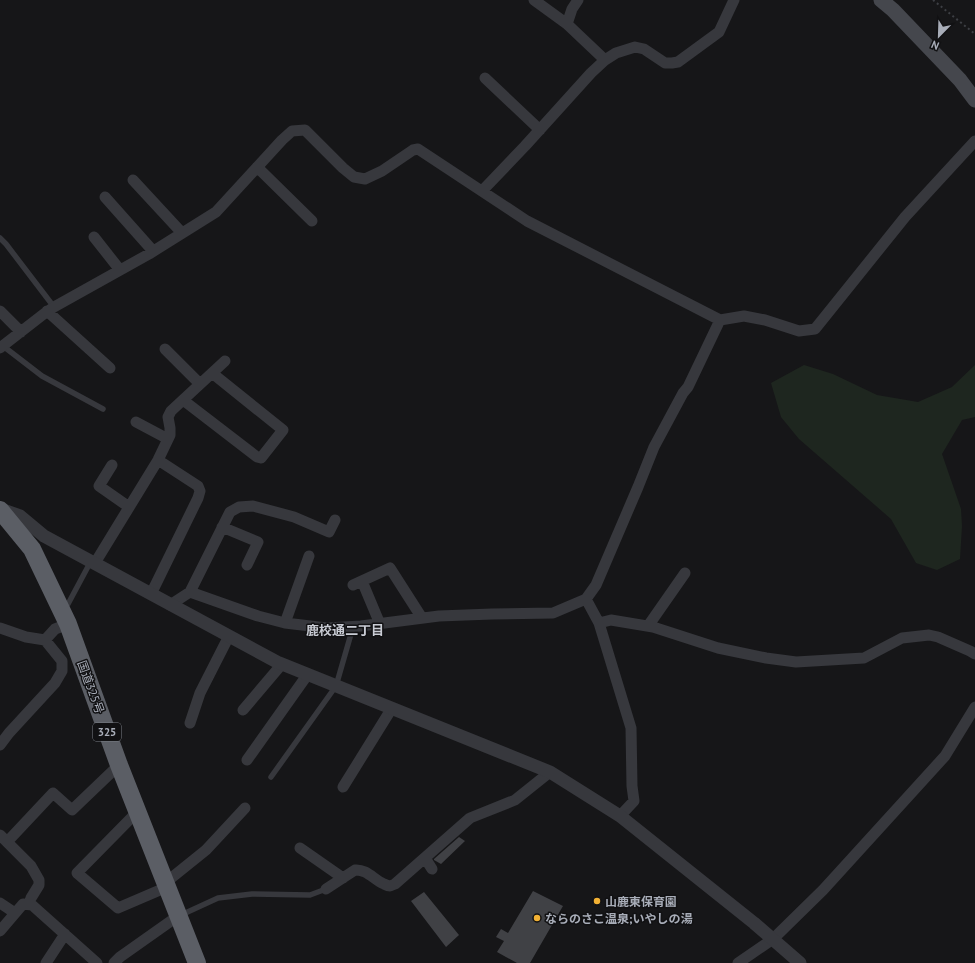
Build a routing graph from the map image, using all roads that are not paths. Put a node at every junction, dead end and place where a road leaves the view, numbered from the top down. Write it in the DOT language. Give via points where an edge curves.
graph roads {
  1 [pos="534,0"];
  2 [pos="578,0"];
  3 [pos="734,0"];
  4 [pos="881,0"];
  5 [pos="894,5"];
  6 [pos="567,24"];
  7 [pos="605,60"];
  8 [pos="485,78"];
  9 [pos="975,100"];
  10 [pos="540,130"];
  11 [pos="975,141"];
  12 [pos="257,168"];
  13 [pos="133,180"];
  14 [pos="482,191"];
  15 [pos="105,197"];
  16 [pos="312,221"];
  17 [pos="182,233"];
  18 [pos="94,237"];
  19 [pos="0,238"];
  20 [pos="153,251"];
  21 [pos="120,270"];
  22 [pos="51,309"];
  23 [pos="0,311"];
  24 [pos="720,320"];
  25 [pos="21,332"];
  26 [pos="2,347"];
  27 [pos="165,349"];
  28 [pos="225,361"];
  29 [pos="110,368"];
  30 [pos="212,373"];
  31 [pos="200,384"];
  32 [pos="183,400"];
  33 [pos="103,409"];
  34 [pos="136,422"];
  35 [pos="168,439"];
  36 [pos="158,460"];
  37 [pos="112,465"];
  38 [pos="130,507"];
  39 [pos="0,509"];
  40 [pos="335,520"];
  41 [pos="222,527"];
  42 [pos="38,542"];
  43 [pos="309,556"];
  44 [pos="93,562"];
  45 [pos="247,565"];
  46 [pos="685,573"];
  47 [pos="190,592"];
  48 [pos="151,594"];
  49 [pos="586,599"];
  50 [pos="170,605"];
  51 [pos="64,616"];
  52 [pos="422,618"];
  53 [pos="285,622"];
  54 [pos="598,623"];
  55 [pos="380,624"];
  56 [pos="648,626"];
  57 [pos="353,627"];
  58 [pos="0,628"];
  59 [pos="229,636"];
  60 [pos="45,640"];
  61 [pos="975,654"];
  62 [pos="282,664"];
  63 [pos="308,674"];
  64 [pos="336,686"];
  65 [pos="975,707"];
  66 [pos="392,708"];
  67 [pos="243,710"];
  68 [pos="190,723"];
  69 [pos="0,745"];
  70 [pos="247,760"];
  71 [pos="119,765"];
  72 [pos="550,772"];
  73 [pos="271,777"];
  74 [pos="342,787"];
  75 [pos="245,808"];
  76 [pos="137,812"];
  77 [pos="620,816"];
  78 [pos="4,838"];
  79 [pos="300,848"];
  80 [pos="425,858"];
  81 [pos="432,869"];
  82 [pos="343,878"];
  83 [pos="166,885"];
  84 [pos="326,889"];
  85 [pos="0,903"];
  86 [pos="29,904"];
  87 [pos="15,913"];
  88 [pos="178,916"];
  89 [pos="0,931"];
  90 [pos="66,934"];
  91 [pos="773,939"];
  92 [pos="46,963"];
  93 [pos="97,963"];
  94 [pos="114,963"];
  95 [pos="197,963"];
  96 [pos="738,963"];
  97 [pos="800,963"];
  1 -- 6 [label="street"];
  2 -- 6 [label="street"];
  3 -- 7 [label="street" via="719,32 678,62 664,63 644,49 635,47 616,53"];
  4 -- 5 [label="main road"];
  5 -- 9 [label="main road"];
  6 -- 7 [label="street"];
  7 -- 10 [label="street"];
  8 -- 10 [label="street"];
  10 -- 14 [label="street"];
  11 -- 24 [label="street" via="905,217 815,329 799,331 744,316"];
  12 -- 14 [label="street" via="292,131 306,130 354,177 365,179 418,149"];
  12 -- 16 [label="street"];
  12 -- 17 [label="street" via="216,212"];
  13 -- 17 [label="street"];
  14 -- 24 [label="street" via="527,221"];
  15 -- 20 [label="street"];
  17 -- 20 [label="street"];
  18 -- 21 [label="street"];
  19 -- 22 [label="lane"];
  20 -- 21 [label="street"];
  21 -- 22 [label="street"];
  22 -- 25 [label="street"];
  22 -- 29 [label="street"];
  23 -- 25 [label="street"];
  24 -- 49 [label="street" via="688,387 654,447 596,585"];
  25 -- 26 [label="street"];
  26 -- 33 [label="lane" via="42,376"];
  27 -- 31 [label="street"];
  28 -- 30 [label="street"];
  30 -- 31 [label="street"];
  30 -- 32 [label="street" via="283,430 261,458"];
  31 -- 32 [label="street"];
  32 -- 35 [label="street" via="168,417"];
  34 -- 35 [label="street"];
  35 -- 36 [label="street"];
  36 -- 38 [label="street"];
  36 -- 48 [label="street" via="198,486 200,491"];
  37 -- 38 [label="street" via="98,486"];
  38 -- 44 [label="street"];
  39 -- 42 [label="highway, 国道325号 / 325"];
  40 -- 41 [label="street" via="329,532 294,517 253,506 238,507 230,512"];
  41 -- 45 [label="street" via="258,542"];
  41 -- 47 [label="street"];
  42 -- 44 [label="street"];
  42 -- 51 [label="highway, 国道325号 / 325"];
  43 -- 53 [label="street"];
  44 -- 48 [label="street"];
  44 -- 51 [label="lane" via="68,604"];
  46 -- 56 [label="street"];
  47 -- 50 [label="street"];
  47 -- 53 [label="street" via="258,616"];
  48 -- 50 [label="street"];
  49 -- 52 [label="street" via="553,613"];
  49 -- 54 [label="street"];
  50 -- 59 [label="street"];
  51 -- 60 [label="street"];
  51 -- 71 [label="highway, 国道325号 / 325"];
  52 -- 55 [label="street"];
  52 -- 55 [label="street" via="390,568 357,583"];
  53 -- 57 [label="street" via="327,628"];
  54 -- 56 [label="street" via="611,620"];
  54 -- 77 [label="street" via="631,728 634,801"];
  55 -- 57 [label="street"];
  56 -- 61 [label="street" via="718,648 796,662 864,658 902,638 929,635"];
  57 -- 64 [label="lane"];
  58 -- 60 [label="street"];
  59 -- 62 [label="street"];
  59 -- 68 [label="street" via="200,693"];
  60 -- 69 [label="street" via="62,661 62,671 55,683"];
  62 -- 63 [label="street"];
  62 -- 67 [label="street"];
  63 -- 64 [label="street"];
  63 -- 70 [label="street"];
  64 -- 66 [label="street"];
  64 -- 73 [label="lane"];
  65 -- 91 [label="street" via="945,756 823,890"];
  66 -- 72 [label="street"];
  66 -- 74 [label="street"];
  71 -- 76 [label="highway, 国道325号 / 325"];
  71 -- 78 [label="street" via="72,810 53,793"];
  72 -- 77 [label="street"];
  72 -- 80 [label="street" via="515,800 470,818"];
  75 -- 83 [label="street" via="206,850"];
  76 -- 83 [label="highway, 国道325号 / 325"];
  76 -- 83 [label="street" via="77,874 118,908"];
  77 -- 91 [label="street"];
  78 -- 86 [label="street" via="32,866 39,880"];
  79 -- 82 [label="street"];
  80 -- 81 [label="street"];
  80 -- 82 [label="street" via="390,886 359,870"];
  82 -- 84 [label="street"];
  83 -- 88 [label="highway, 国道325号 / 325"];
  84 -- 88 [label="lane" via="310,895 252,894 218,898"];
  85 -- 87 [label="street"];
  86 -- 87 [label="street" via="23,904"];
  86 -- 90 [label="street"];
  87 -- 89 [label="street"];
  88 -- 94 [label="street"];
  88 -- 95 [label="highway, 国道325号 / 325"];
  90 -- 92 [label="street"];
  90 -- 93 [label="street"];
  91 -- 96 [label="street"];
  91 -- 97 [label="street"];
}
